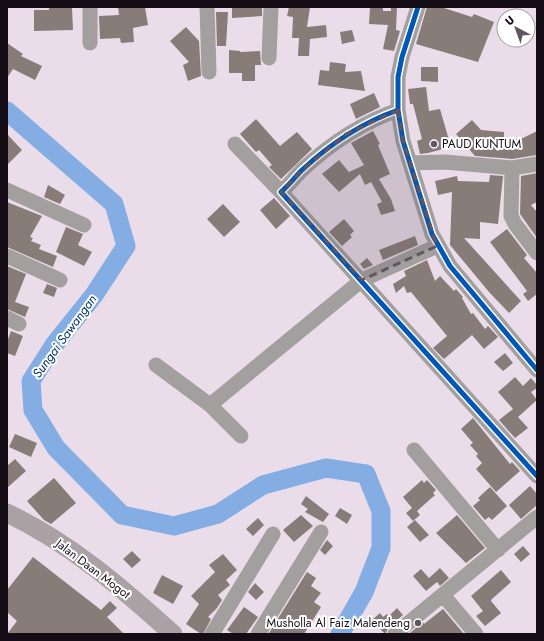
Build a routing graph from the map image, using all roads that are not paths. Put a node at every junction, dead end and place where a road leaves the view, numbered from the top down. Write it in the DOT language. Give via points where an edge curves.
graph roads {
  1 [pos="90,7"];
  2 [pos="207,7"];
  3 [pos="271,7"];
  4 [pos="418,7"];
  5 [pos="90,43"];
  6 [pos="269,58"];
  7 [pos="209,72"];
  8 [pos="398,110"];
  9 [pos="235,144"];
  10 [pos="410,163"];
  11 [pos="537,164"];
  12 [pos="512,168"];
  13 [pos="7,190"];
  14 [pos="281,192"];
  15 [pos="84,225"];
  16 [pos="438,246"];
  17 [pos="537,253"];
  18 [pos="7,256"];
  19 [pos="60,280"];
  20 [pos="362,280"];
  21 [pos="156,365"];
  22 [pos="537,370"];
  23 [pos="210,405"];
  24 [pos="241,436"];
  25 [pos="414,450"];
  26 [pos="537,476"];
  27 [pos="7,512"];
  28 [pos="537,517"];
  29 [pos="321,532"];
  30 [pos="273,534"];
  31 [pos="498,550"];
  32 [pos="443,595"];
  33 [pos="173,634"];
  34 [pos="212,634"];
  35 [pos="258,634"];
  36 [pos="395,634"];
  37 [pos="476,634"];
  1 -- 5 [label="street"];
  2 -- 7 [label="street"];
  3 -- 6 [label="street"];
  4 -- 8 [label="street" via="398,77"];
  8 -- 10 [label="street"];
  8 -- 14 [label="street" via="346,134 301,171"];
  9 -- 14 [label="street"];
  10 -- 12 [label="street" via="445,162"];
  10 -- 16 [label="street"];
  11 -- 12 [label="street"];
  12 -- 17 [label="street" via="511,216"];
  13 -- 15 [label="street"];
  14 -- 20 [label="street"];
  16 -- 20 [label="street"];
  16 -- 22 [label="street" via="458,276"];
  18 -- 19 [label="street"];
  20 -- 23 [label="street"];
  20 -- 26 [label="street"];
  21 -- 23 [label="street"];
  23 -- 24 [label="street"];
  25 -- 31 [label="street"];
  27 -- 33 [label="main road, Jalan Daan Mogot" via="77,554 117,584"];
  28 -- 31 [label="street"];
  29 -- 35 [label="street"];
  30 -- 34 [label="street"];
  31 -- 32 [label="street"];
  32 -- 36 [label="street"];
  32 -- 37 [label="street"];
}
